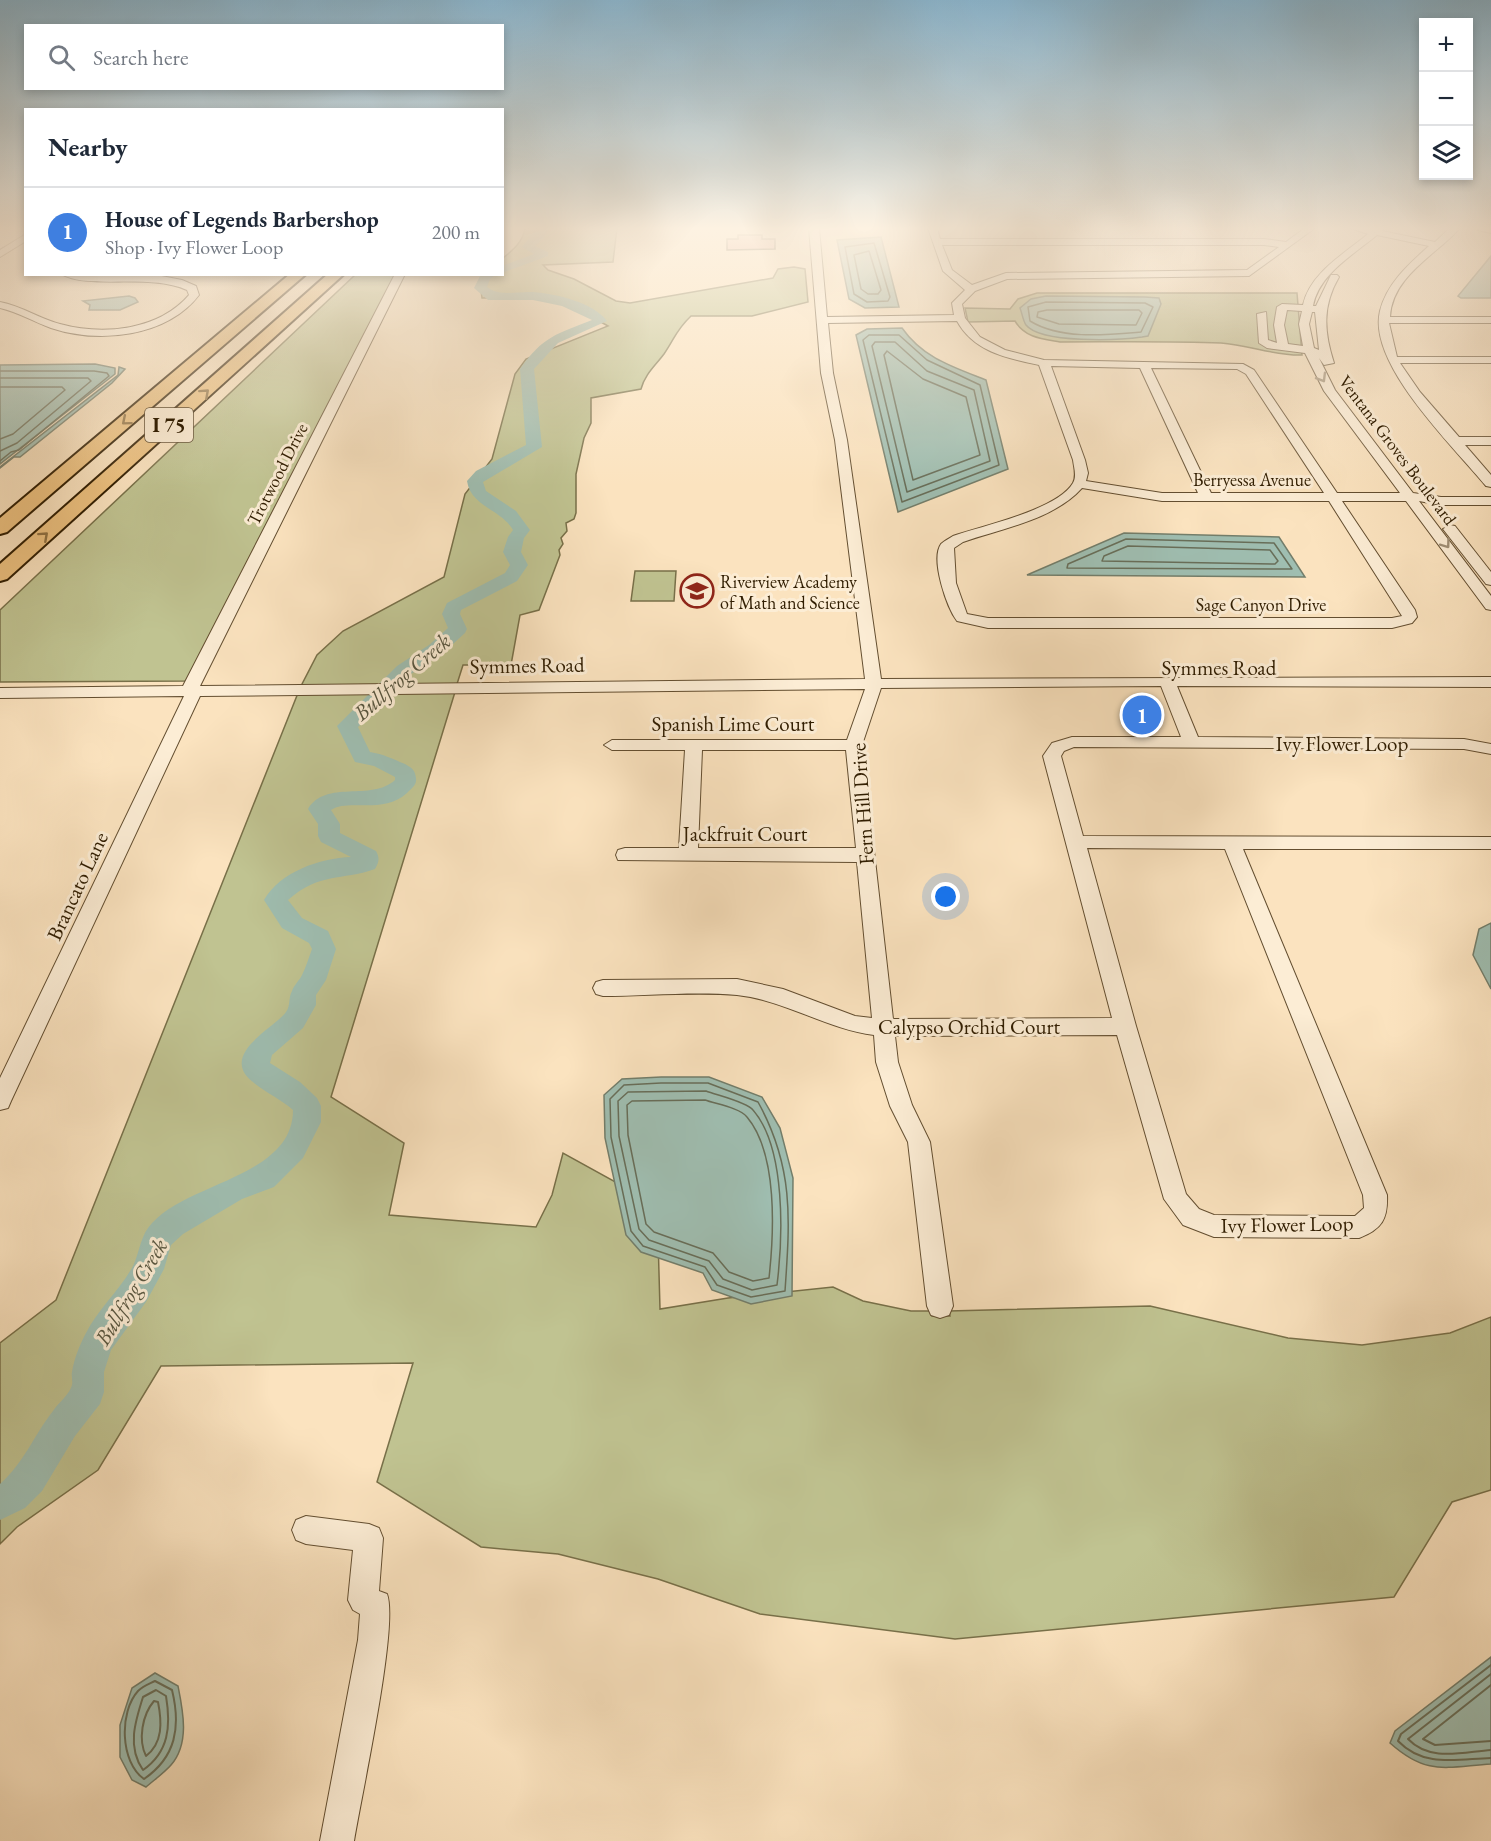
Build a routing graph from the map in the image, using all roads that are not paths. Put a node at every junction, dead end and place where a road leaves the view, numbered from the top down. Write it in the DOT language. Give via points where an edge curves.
graph roads {
  1 [pos="33,314"];
  2 [pos="174,314"];
  3 [pos="252,314"];
  4 [pos="292,314"];
  5 [pos="380,314"];
  6 [pos="958,314"];
  7 [pos="1265,314"];
  8 [pos="1281,314"];
  9 [pos="1306,314"];
  10 [pos="1320,314"];
  11 [pos="1385,314"];
  12 [pos="822,316"];
  13 [pos="958,317"];
  14 [pos="1384,320"];
  15 [pos="1491,320"];
  16 [pos="1283,347"];
  17 [pos="1309,350"];
  18 [pos="1392,360"];
  19 [pos="1491,360"];
  20 [pos="1044,363"];
  21 [pos="1328,363"];
  22 [pos="1144,365"];
  23 [pos="1456,441"];
  24 [pos="1491,441"];
  25 [pos="1491,483"];
  26 [pos="1079,484"];
  27 [pos="1491,495"];
  28 [pos="1206,497"];
  29 [pos="1331,497"];
  30 [pos="1419,497"];
  31 [pos="1491,501"];
  32 [pos="0,528"];
  33 [pos="0,575"];
  34 [pos="1491,581"];
  35 [pos="1491,606"];
  36 [pos="1491,682"];
  37 [pos="874,684"];
  38 [pos="1164,685"];
  39 [pos="1491,689"];
  40 [pos="192,691"];
  41 [pos="0,693"];
  42 [pos="1186,742"];
  43 [pos="612,746"];
  44 [pos="694,746"];
  45 [pos="854,746"];
  46 [pos="1491,749"];
  47 [pos="1076,842"];
  48 [pos="1231,842"];
  49 [pos="1491,843"];
  50 [pos="625,855"];
  51 [pos="688,855"];
  52 [pos="866,855"];
  53 [pos="603,988"];
  54 [pos="1125,1026"];
  55 [pos="884,1028"];
  56 [pos="0,1101"];
  57 [pos="940,1306"];
  58 [pos="306,1530"];
  59 [pos="337,1841"];
  1 -- 2 [label="street" via="52,325 73,330 129,332 151,327"];
  3 -- 32 [label="highway, I 75, one-way"];
  33 -- 4 [label="highway, I 75, one-way"];
  5 -- 40 [label="street, Trotwood Drive"];
  6 -- 13 [label="street"];
  7 -- 16 [label="street" via="1263,341"];
  8 -- 16 [label="street"];
  9 -- 17 [label="street, Ventana Groves Boulevard"];
  10 -- 21 [label="street, Ventana Groves Boulevard" via="1320,341"];
  11 -- 14 [label="street"];
  12 -- 13 [label="street"];
  12 -- 37 [label="street, Fern Hill Drive" via="827,373 841,440"];
  13 -- 20 [label="street, Sage Canyon Drive" via="972,337 983,344"];
  14 -- 15 [label="street"];
  14 -- 18 [label="street"];
  16 -- 17 [label="street"];
  17 -- 21 [label="street"];
  17 -- 30 [label="street, Ventana Groves Boulevard, one-way" via="1330,391"];
  18 -- 19 [label="street"];
  18 -- 23 [label="street"];
  20 -- 22 [label="street, Sage Canyon Drive"];
  20 -- 26 [label="street" via="1079,460"];
  21 -- 30 [label="street, Ventana Groves Boulevard"];
  22 -- 28 [label="street"];
  22 -- 29 [label="street, Sage Canyon Drive" via="1239,366 1250,372"];
  23 -- 24 [label="street"];
  23 -- 25 [label="street"];
  26 -- 28 [label="street, Berryessa Avenue" via="1162,498"];
  26 -- 29 [label="street, Sage Canyon Drive" via="1049,508 947,546 945,557 957,613 969,621 988,623 1392,624 1407,620 1408,610"];
  27 -- 30 [label="street, Berryessa Avenue"];
  28 -- 29 [label="street, Berryessa Avenue"];
  29 -- 30 [label="street, Berryessa Avenue"];
  30 -- 31 [label="street, Berryessa Avenue"];
  30 -- 34 [label="street, Ventana Groves Boulevard" via="1442,518"];
  30 -- 35 [label="street, Ventana Groves Boulevard, one-way"];
  36 -- 38 [label="street, Symmes Road"];
  37 -- 38 [label="street, Symmes Road"];
  37 -- 40 [label="street, Symmes Road"];
  37 -- 45 [label="street, Fern Hill Drive"];
  38 -- 39 [label="street, Symmes Road"];
  38 -- 42 [label="street"];
  40 -- 41 [label="street, Symmes Road"];
  40 -- 56 [label="street, Brancato Lane"];
  42 -- 46 [label="street, Ivy Flower Loop" via="1464,744"];
  42 -- 47 [label="street, Ivy Flower Loop" via="1072,742 1058,747 1052,759"];
  43 -- 44 [label="street, Spanish Lime Court"];
  44 -- 45 [label="street, Spanish Lime Court"];
  44 -- 51 [label="street"];
  45 -- 52 [label="street, Fern Hill Drive"];
  47 -- 48 [label="street"];
  47 -- 54 [label="street, Ivy Flower Loop"];
  48 -- 49 [label="street"];
  48 -- 54 [label="street, Ivy Flower Loop" via="1375,1195 1376,1213 1359,1227 1214,1226 1191,1217 1176,1199"];
  50 -- 51 [label="street, Jackfruit Court"];
  51 -- 52 [label="street, Jackfruit Court"];
  52 -- 55 [label="street, Fern Hill Drive"];
  53 -- 55 [label="street, Calypso Orchid Court" via="737,987 783,997 854,1024"];
  54 -- 55 [label="street, Calypso Orchid Court"];
  55 -- 57 [label="street, Fern Hill Drive" via="887,1062 901,1106 919,1142"];
  58 -- 59 [label="street" via="369,1538 363,1600 376,1605"];
}
